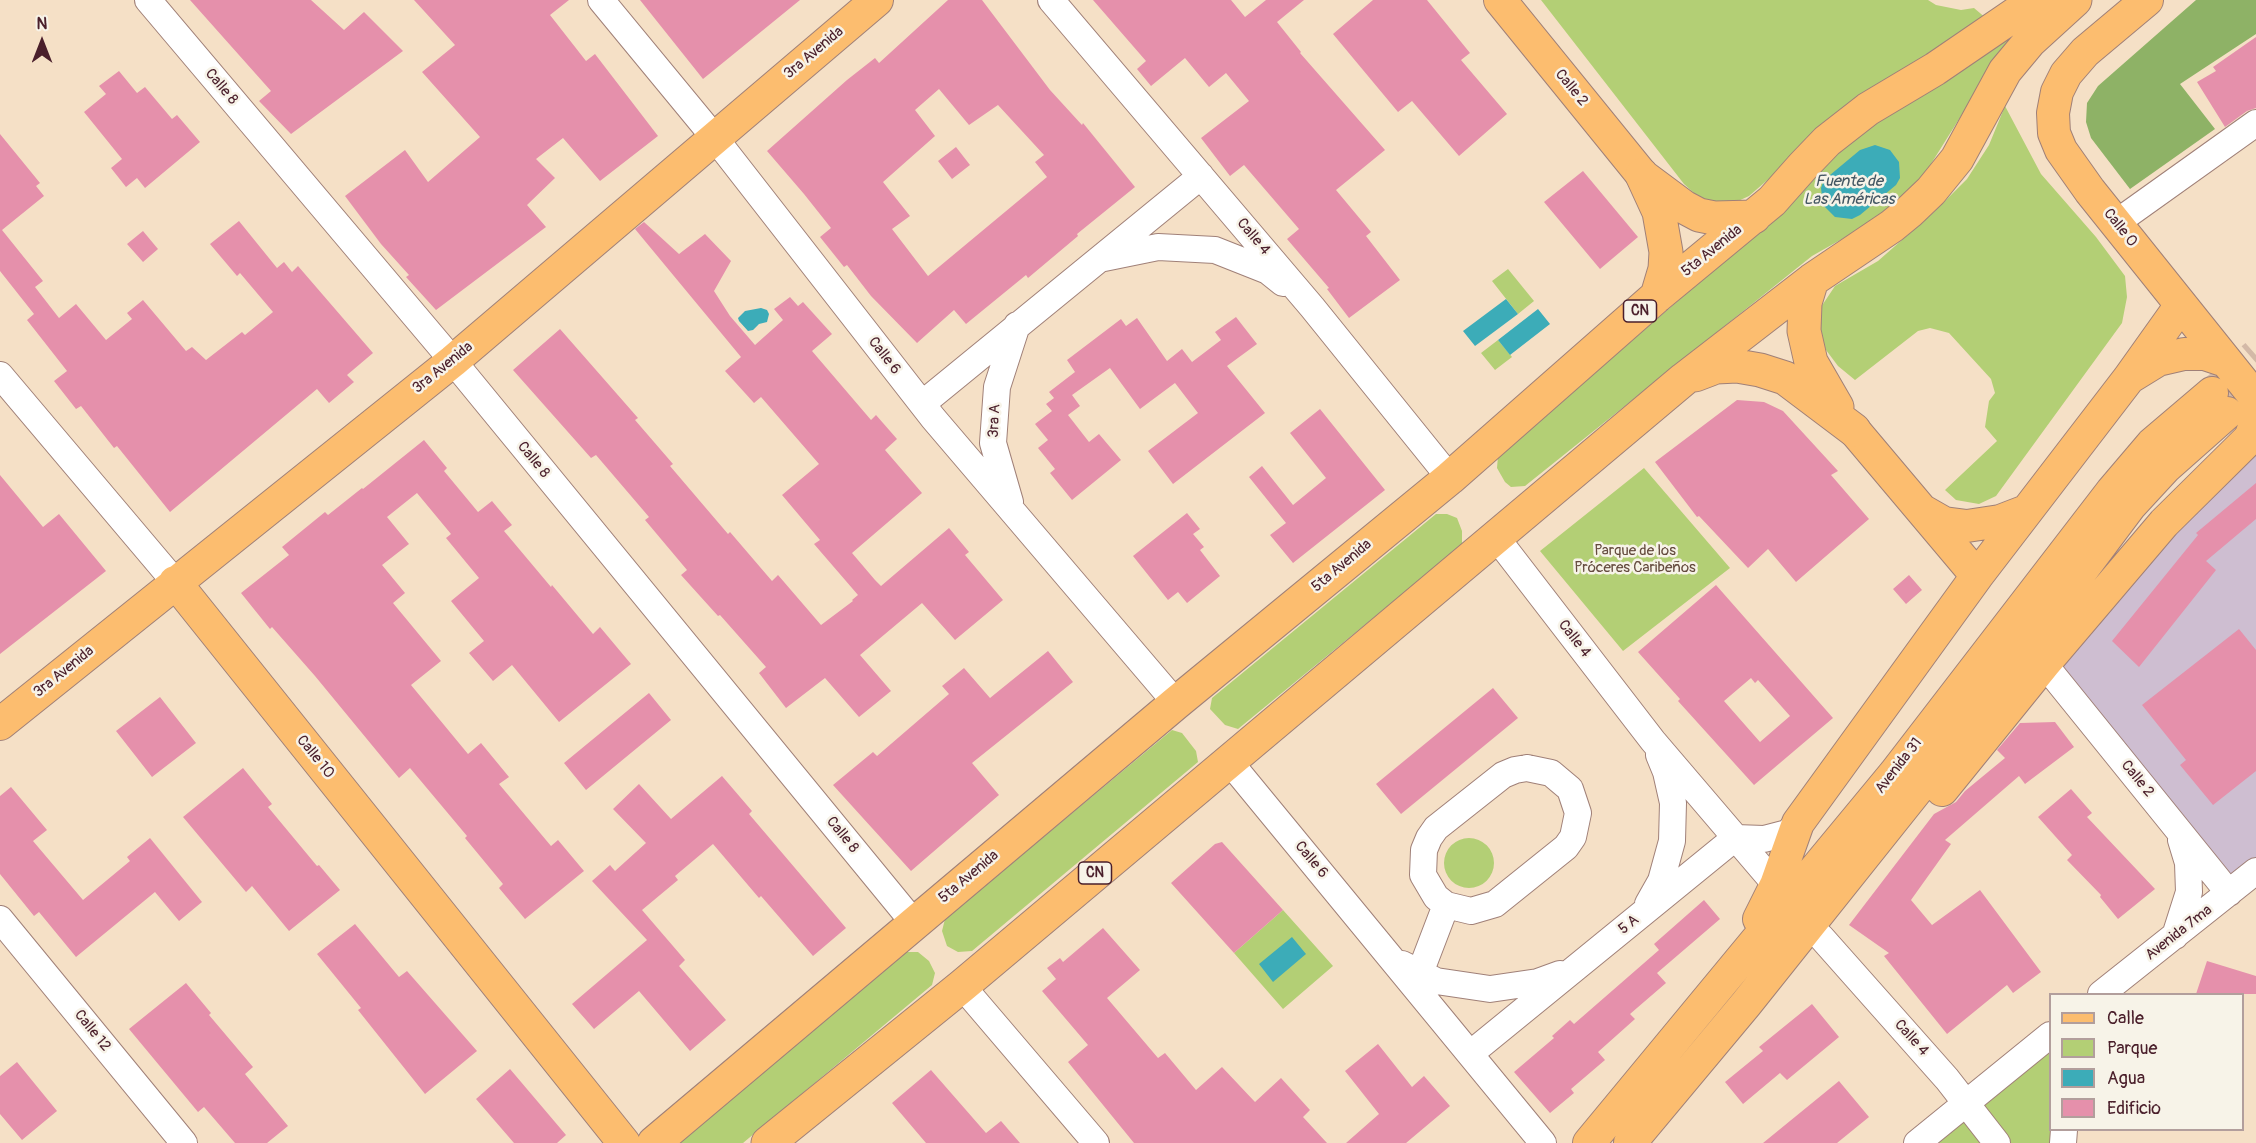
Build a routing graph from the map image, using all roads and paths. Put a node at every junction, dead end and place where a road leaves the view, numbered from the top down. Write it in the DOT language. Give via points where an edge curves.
graph roads {
  1 [pos="148,0"];
  2 [pos="601,0"];
  3 [pos="877,0"];
  4 [pos="1051,0"];
  5 [pos="1500,0"];
  6 [pos="1513,0"];
  7 [pos="2036,0"];
  8 [pos="2075,0"];
  9 [pos="2147,0"];
  10 [pos="1527,33"];
  11 [pos="2256,123"];
  12 [pos="714,137"];
  13 [pos="1201,176"];
  14 [pos="1642,176"];
  15 [pos="1754,217"];
  16 [pos="2116,223"];
  17 [pos="1098,259"];
  18 [pos="2155,272"];
  19 [pos="1812,280"];
  20 [pos="1657,296"];
  21 [pos="2181,305"];
  22 [pos="1312,307"];
  23 [pos="1017,325"];
  24 [pos="2149,347"];
  25 [pos="453,361"];
  26 [pos="2226,361"];
  27 [pos="0,375"];
  28 [pos="2129,378"];
  29 [pos="1684,379"];
  30 [pos="921,404"];
  31 [pos="2238,409"];
  32 [pos="1854,430"];
  33 [pos="1450,478"];
  34 [pos="1922,511"];
  35 [pos="2026,511"];
  36 [pos="1495,536"];
  37 [pos="1039,543"];
  38 [pos="1977,576"];
  39 [pos="175,582"];
  40 [pos="2044,664"];
  41 [pos="1176,704"];
  42 [pos="0,724"];
  43 [pos="1653,741"];
  44 [pos="1228,760"];
  45 [pos="1798,823"];
  46 [pos="2177,828"];
  47 [pos="1735,838"];
  48 [pos="2256,871"];
  49 [pos="1776,885"];
  50 [pos="2229,893"];
  51 [pos="1446,905"];
  52 [pos="1643,913"];
  53 [pos="0,919"];
  54 [pos="914,923"];
  55 [pos="2175,936"];
  56 [pos="1821,937"];
  57 [pos="1394,960"];
  58 [pos="1575,968"];
  59 [pos="1420,973"];
  60 [pos="962,986"];
  61 [pos="2111,990"];
  62 [pos="1713,994"];
  63 [pos="2049,1036"];
  64 [pos="1470,1054"];
  65 [pos="1966,1103"];
  66 [pos="184,1143"];
  67 [pos="624,1143"];
  68 [pos="654,1143"];
  69 [pos="768,1143"];
  70 [pos="1096,1143"];
  71 [pos="1543,1143"];
  72 [pos="1589,1143"];
  73 [pos="1630,1143"];
  74 [pos="1651,1143"];
  75 [pos="1917,1143"];
  76 [pos="1997,1143"];
  1 -- 25 [label="street, Calle 8"];
  2 -- 12 [label="street, Calle 6"];
  3 -- 12 [label="main road, 3ra Avenida"];
  4 -- 13 [label="street, Calle 4"];
  5 -- 10 [label="main road, Calle 2"];
  6 -- 10 [label="main road"];
  7 -- 15 [label="highway, 5ta Avenida / CN" via="1868,109 1827,141"];
  8 -- 19 [label="highway, CN" via="2030,40 2005,71 1957,159 1931,191 1892,226"];
  9 -- 16 [label="main road, Calle 0" via="2085,52 2066,74 2053,113 2054,133 2061,150"];
  10 -- 14 [label="main road, Calle 2"];
  11 -- 16 [label="street"];
  12 -- 25 [label="main road, 3ra Avenida"];
  12 -- 30 [label="street, Calle 6"];
  13 -- 17 [label="street"];
  13 -- 22 [label="street, Calle 4"];
  14 -- 15 [label="highway" via="1699,214 1714,218"];
  14 -- 20 [label="highway" via="1659,212 1666,252"];
  15 -- 20 [label="highway, 5ta Avenida / CN"];
  16 -- 18 [label="main road, Calle 0"];
  17 -- 22 [label="street" via="1158,246 1215,250 1268,271"];
  17 -- 23 [label="street"];
  18 -- 21 [label="main road, Calle 0"];
  18 -- 24 [label="main road" via="2158,313"];
  19 -- 29 [label="highway, CN"];
  19 -- 32 [label="highway" via="1805,303 1804,331 1811,362"];
  20 -- 33 [label="highway, 5ta Avenida / CN"];
  21 -- 24 [label="main road"];
  21 -- 26 [label="main road, Calle 0"];
  22 -- 33 [label="street, Calle 4"];
  23 -- 30 [label="street"];
  23 -- 37 [label="street, 3ra A" via="997,387 993,443 1007,498"];
  24 -- 28 [label="main road"];
  25 -- 39 [label="main road, 3ra Avenida"];
  25 -- 54 [label="street, Calle 8"];
  26 -- 28 [label="main road" via="2205,354 2184,354 2158,360"];
  26 -- 31 [label="main road, Calle 0" via="2254,397"];
  27 -- 39 [label="street, Calle 10"];
  28 -- 35 [label="main road"];
  29 -- 32 [label="highway" via="1716,367 1760,370 1793,383"];
  29 -- 36 [label="highway, CN"];
  30 -- 37 [label="street, Calle 6"];
  31 -- 40 [label="main road" via="2250,438 2164,524"];
  31 -- 62 [label="main road, Avenida 31" via="2152,444 1895,773"];
  31 -- 73 [label="main road, Avenida 31" via="2166,467 2130,506 1928,776"];
  32 -- 34 [label="main road"];
  33 -- 41 [label="highway, 5ta Avenida / CN"];
  34 -- 35 [label="main road" via="1944,523 1966,526 2000,521"];
  34 -- 38 [label="main road"];
  35 -- 38 [label="main road"];
  36 -- 43 [label="street, Calle 4"];
  36 -- 44 [label="highway, CN"];
  37 -- 41 [label="street, Calle 6"];
  38 -- 45 [label="main road"];
  39 -- 42 [label="main road, 3ra Avenida"];
  39 -- 67 [label="main road, Calle 10"];
  40 -- 46 [label="street, Calle 2"];
  40 -- 56 [label="main road"];
  41 -- 54 [label="highway, 5ta Avenida / CN"];
  43 -- 47 [label="street, Calle 4"];
  43 -- 52 [label="street, Calle 4" via="1673,803 1672,841 1661,881"];
  44 -- 57 [label="street, Calle 6"];
  44 -- 60 [label="highway, CN"];
  45 -- 47 [label="street" via="1787,833 1764,840"];
  45 -- 49 [label="main road"];
  46 -- 50 [label="street, Calle 2"];
  46 -- 55 [label="street" via="2188,863 2190,892"];
  47 -- 49 [label="street, Calle 4"];
  47 -- 52 [label="street, 5 A"];
  48 -- 50 [label="street, Avenida 7ma"];
  49 -- 62 [label="main road"];
  50 -- 55 [label="street, Avenida 7ma"];
  51 -- 51 [label="street" via="1471,911 1495,904 1566,847 1573,837 1578,813 1570,789 1562,780 1540,769 1515,770 1503,775 1436,828 1424,850 1423,875 1436,897"];
  51 -- 59 [label="street"];
  52 -- 58 [label="street, 5 A"];
  53 -- 66 [label="street, Calle 12"];
  54 -- 68 [label="highway, 5ta Avenida / CN"];
  55 -- 61 [label="street, Avenida 7ma"];
  56 -- 65 [label="street, Calle 4"];
  56 -- 74 [label="main road"];
  57 -- 59 [label="street, Calle 6"];
  57 -- 64 [label="street, Calle 6"];
  58 -- 59 [label="street, Calle 6" via="1538,982 1490,989 1436,981"];
  58 -- 64 [label="street, 5 A"];
  60 -- 69 [label="highway, CN"];
  60 -- 70 [label="street"];
  62 -- 72 [label="main road, Avenida 31"];
  63 -- 65 [label="street"];
  64 -- 71 [label="street, Calle 6"];
  65 -- 75 [label="street"];
  65 -- 76 [label="street, Calle 4"];
}
